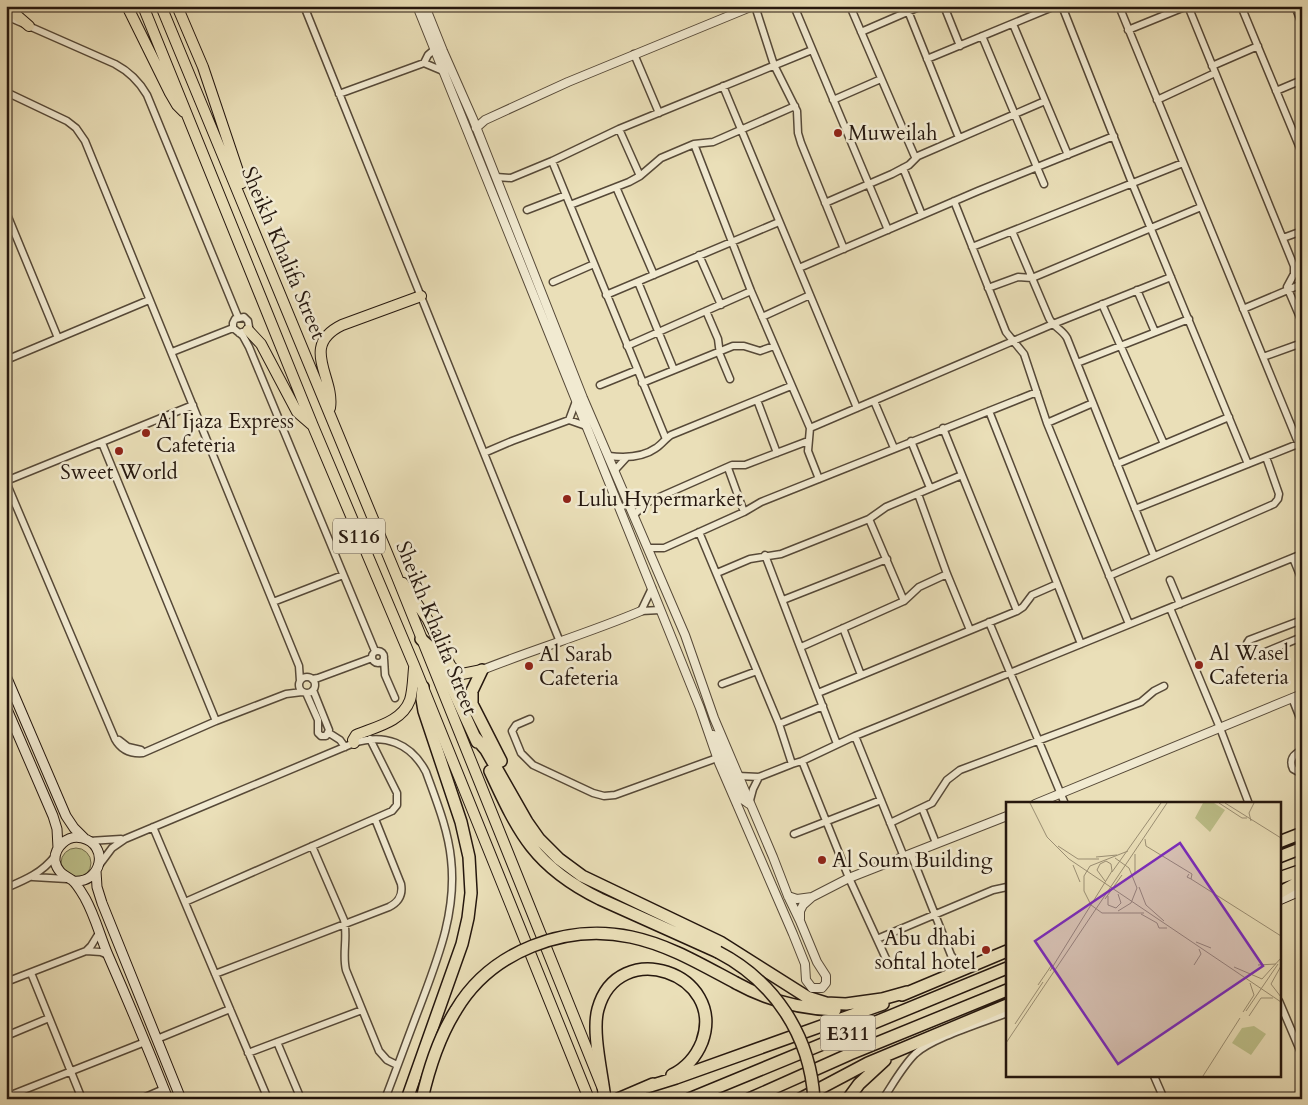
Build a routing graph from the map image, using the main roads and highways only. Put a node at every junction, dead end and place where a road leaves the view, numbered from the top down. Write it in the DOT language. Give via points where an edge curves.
graph roads {
  1 [pos="6,6"];
  2 [pos="127,6"];
  3 [pos="143,6"];
  4 [pos="161,6"];
  5 [pos="177,6"];
  6 [pos="29,26"];
  7 [pos="188,115"];
  8 [pos="275,280"];
  9 [pos="421,296"];
  10 [pos="243,332"];
  11 [pos="329,412"];
  12 [pos="312,426"];
  13 [pos="397,577"];
  14 [pos="421,639"];
  15 [pos="414,665"];
  16 [pos="482,670"];
  17 [pos="6,676"];
  18 [pos="423,687"];
  19 [pos="6,707"];
  20 [pos="475,737"];
  21 [pos="349,745"];
  22 [pos="1302,833"];
  23 [pos="86,839"];
  24 [pos="1280,842"];
  25 [pos="1302,848"];
  26 [pos="57,852"];
  27 [pos="1280,857"];
  28 [pos="97,869"];
  29 [pos="1302,870"];
  30 [pos="1280,878"];
  31 [pos="70,880"];
  32 [pos="1302,880"];
  33 [pos="1302,890"];
  34 [pos="1280,891"];
  35 [pos="617,892"];
  36 [pos="1280,900"];
  37 [pos="1006,951"];
  38 [pos="1006,968"];
  39 [pos="1006,990"];
  40 [pos="907,992"];
  41 [pos="895,998"];
  42 [pos="1006,1005"];
  43 [pos="896,1052"];
  44 [pos="595,1058"];
  45 [pos="647,1087"];
  46 [pos="606,1095"];
  47 [pos="168,1099"];
  48 [pos="181,1099"];
  49 [pos="407,1099"];
  50 [pos="422,1099"];
  51 [pos="589,1099"];
  52 [pos="618,1099"];
  53 [pos="689,1099"];
  54 [pos="750,1099"];
  55 [pos="800,1099"];
  56 [pos="814,1099"];
  57 [pos="848,1099"];
  1 -- 6 [label="highway"];
  2 -- 7 [label="highway" via="173,99"];
  3 -- 7 [label="highway, Sheikh Khalifa Street / S116"];
  4 -- 8 [label="highway, Sheikh Khalifa Street / S116"];
  5 -- 8 [label="highway" via="203,67 237,172 273,261"];
  7 -- 12 [label="highway, Sheikh Khalifa Street / S116"];
  8 -- 11 [label="highway, Sheikh Khalifa Street / S116"];
  9 -- 11 [label="highway" via="342,324 326,338 320,359 330,396"];
  10 -- 12 [label="highway" via="255,336 261,344 297,412"];
  11 -- 13 [label="highway, Sheikh Khalifa Street / S116"];
  12 -- 15 [label="highway, Sheikh Khalifa Street / S116"];
  13 -- 14 [label="highway, Sheikh Khalifa Street / S116"];
  13 -- 16 [label="highway" via="423,612 453,668 462,674"];
  14 -- 20 [label="highway" via="438,657"];
  14 -- 44 [label="highway, Sheikh Khalifa Street / S116"];
  15 -- 18 [label="highway, Sheikh Khalifa Street / S116"];
  15 -- 21 [label="highway" via="412,693 404,710 394,719 356,735"];
  16 -- 35 [label="highway" via="472,690 473,708 528,812 558,850"];
  17 -- 23 [label="main road" via="66,816"];
  18 -- 49 [label="highway" via="424,711 464,834 471,893 462,944"];
  18 -- 51 [label="highway, Sheikh Khalifa Street / S116"];
  19 -- 26 [label="main road" via="53,816 57,829"];
  20 -- 35 [label="highway" via="545,846 574,871"];
  20 -- 56 [label="highway, bridge" via="516,824 533,850 557,873 600,899 718,952 740,965 770,991 799,1035"];
  22 -- 24 [label="highway"];
  23 -- 26 [label="main road" via="69,839"];
  23 -- 28 [label="main road" via="98,852"];
  25 -- 27 [label="highway"];
  26 -- 31 [label="main road" via="56,866"];
  28 -- 31 [label="main road" via="83,880"];
  28 -- 48 [label="main road" via="97,887 102,903"];
  29 -- 30 [label="highway"];
  31 -- 47 [label="main road" via="89,905"];
  32 -- 34 [label="highway"];
  33 -- 36 [label="main road"];
  35 -- 40 [label="highway" via="720,942 807,998 846,1004"];
  37 -- 40 [label="highway"];
  38 -- 53 [label="highway, E311"];
  39 -- 54 [label="highway, E311"];
  40 -- 41 [label="highway"];
  41 -- 45 [label="highway"];
  41 -- 50 [label="highway, bridge" via="855,1008 802,1008 768,998 668,948 633,937 587,933 564,936 543,942 500,964 463,999 439,1043"];
  42 -- 43 [label="highway"];
  43 -- 55 [label="highway" via="853,1070"];
  43 -- 57 [label="highway" via="870,1072"];
  44 -- 45 [label="highway" via="598,1010 613,983 640,969 660,970 679,977 694,990 703,1007 704,1036 687,1065"];
  44 -- 46 [label="highway"];
  45 -- 52 [label="highway"];
}
